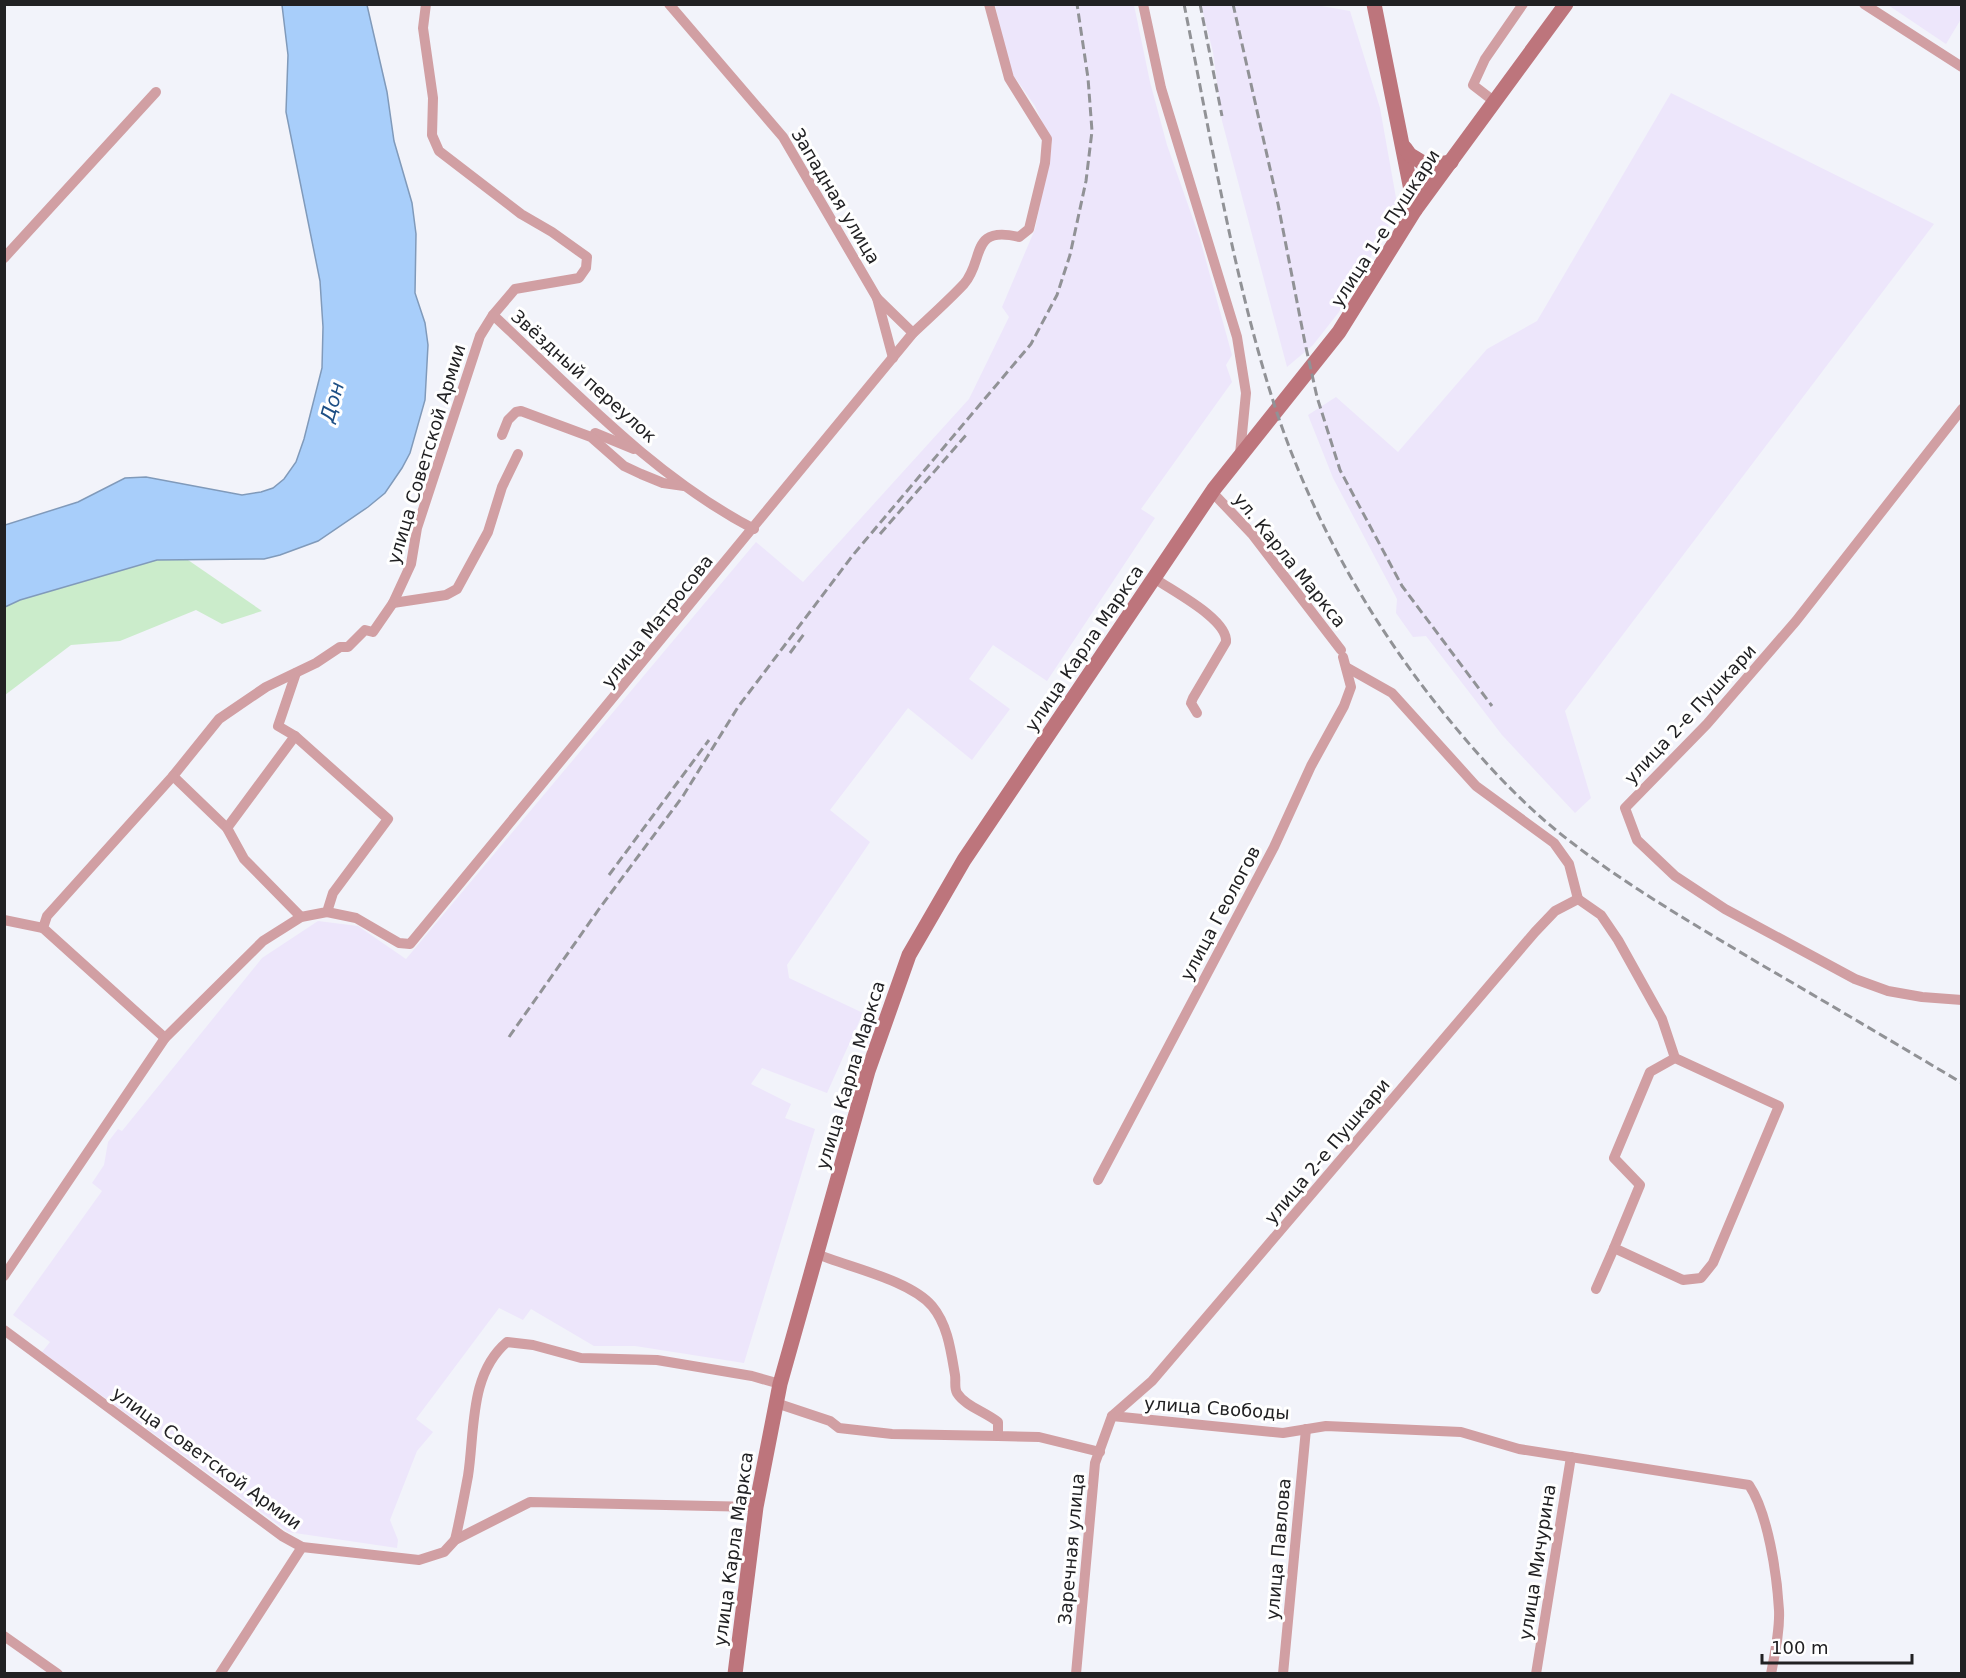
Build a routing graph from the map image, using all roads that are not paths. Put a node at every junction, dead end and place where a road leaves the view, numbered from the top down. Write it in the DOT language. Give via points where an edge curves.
graph roads {
  1 [pos="426,4"];
  2 [pos="669,4"];
  3 [pos="989,4"];
  4 [pos="1143,4"];
  5 [pos="1374,4"];
  6 [pos="1523,4"];
  7 [pos="1566,4"];
  8 [pos="1864,4"];
  9 [pos="1962,67"];
  10 [pos="156,92"];
  11 [pos="1495,102"];
  12 [pos="1405,148"];
  13 [pos="1451,162"];
  14 [pos="1415,210"];
  15 [pos="4,258"];
  16 [pos="877,298"];
  17 [pos="493,315"];
  18 [pos="913,333"];
  19 [pos="893,358"];
  20 [pos="1962,409"];
  21 [pos="1277,413"];
  22 [pos="586,434"];
  23 [pos="502,435"];
  24 [pos="641,450"];
  25 [pos="518,454"];
  26 [pos="1240,454"];
  27 [pos="685,486"];
  28 [pos="1212,492"];
  29 [pos="754,529"];
  30 [pos="1154,579"];
  31 [pos="393,603"];
  32 [pos="1343,658"];
  33 [pos="296,673"];
  34 [pos="1197,713"];
  35 [pos="295,736"];
  36 [pos="173,776"];
  37 [pos="227,828"];
  38 [pos="1578,899"];
  39 [pos="327,912"];
  40 [pos="301,917"];
  41 [pos="4,920"];
  42 [pos="43,928"];
  43 [pos="1962,1000"];
  44 [pos="165,1038"];
  45 [pos="1675,1058"];
  46 [pos="1098,1179"];
  47 [pos="1614,1248"];
  48 [pos="817,1254"];
  49 [pos="4,1276"];
  50 [pos="1596,1289"];
  51 [pos="4,1330"];
  52 [pos="780,1384"];
  53 [pos="776,1403"];
  54 [pos="1112,1416"];
  55 [pos="1306,1428"];
  56 [pos="998,1436"];
  57 [pos="1100,1452"];
  58 [pos="1571,1457"];
  59 [pos="756,1507"];
  60 [pos="455,1540"];
  61 [pos="302,1547"];
  62 [pos="4,1636"];
  63 [pos="58,1674"];
  64 [pos="220,1674"];
  65 [pos="735,1674"];
  66 [pos="1076,1674"];
  67 [pos="1283,1674"];
  68 [pos="1536,1674"];
  69 [pos="1772,1674"];
  1 -- 17 [label="street, Звёздный переулок" via="423,28 433,98 432,135 439,151 521,214 587,257 579,279 515,289"];
  2 -- 16 [label="street, Западная улица" via="783,137"];
  3 -- 18 [label="street, улица Матросова" via="1009,78 1047,139 1045,163 1029,229 1019,237 1003,233 987,238 978,247 966,282"];
  4 -- 26 [label="street" via="1161,88 1237,336 1246,393"];
  5 -- 12 [label="main road"];
  6 -- 11 [label="street" via="1485,59 1473,85"];
  7 -- 11 [label="main road, улица 1-е Пушкари"];
  8 -- 9 [label="street"];
  10 -- 15 [label="street"];
  11 -- 13 [label="main road, улица 1-е Пушкари"];
  12 -- 13 [label="main road" via="1410,156 1428,166"];
  12 -- 14 [label="main road"];
  13 -- 14 [label="main road, улица 1-е Пушкари"];
  14 -- 21 [label="main road, улица 1-е Пушкари" via="1339,332"];
  16 -- 18 [label="street"];
  16 -- 19 [label="street"];
  17 -- 24 [label="street, Звёздный переулок"];
  17 -- 31 [label="street, улица Советской Армии" via="480,336 417,528 411,564"];
  18 -- 19 [label="street, улица Матросова"];
  19 -- 29 [label="street, улица Матросова"];
  20 -- 43 [label="street, улица 2-е Пушкари" via="1796,621 1707,724 1625,808 1637,840 1675,876 1725,909 1855,979 1888,991"];
  21 -- 26 [label="main road, улица Карла Маркса"];
  22 -- 23 [label="street" via="521,411 508,420"];
  22 -- 24 [label="street" via="595,433"];
  22 -- 27 [label="street" via="605,446 624,466 657,481"];
  24 -- 27 [label="street, Звёздный переулок"];
  25 -- 31 [label="street" via="502,487 488,532 457,589 446,595"];
  26 -- 28 [label="main road, улица Карла Маркса"];
  27 -- 29 [label="street, Звёздный переулок" via="711,507"];
  28 -- 30 [label="main road, улица Карла Маркса"];
  28 -- 32 [label="street, ул. Карла Маркса" via="1252,534"];
  29 -- 39 [label="street, улица Матросова" via="410,944 399,943 356,918"];
  30 -- 34 [label="street" via="1216,620 1226,635 1226,642 1191,703"];
  30 -- 48 [label="main road, улица Карла Маркса" via="964,860 909,955 872,1058"];
  31 -- 33 [label="street, улица Советской Армии" via="373,632 365,630 348,647 340,647"];
  32 -- 38 [label="street" via="1392,693 1476,786 1554,843 1569,864"];
  32 -- 46 [label="street, улица Геологов" via="1351,687 1344,706"];
  33 -- 35 [label="street" via="278,726"];
  33 -- 36 [label="street, улица Советской Армии" via="266,687 219,718"];
  35 -- 37 [label="street"];
  35 -- 39 [label="street" via="388,819 333,893"];
  36 -- 37 [label="street"];
  36 -- 42 [label="street, улица Советской Армии" via="47,916"];
  37 -- 40 [label="street" via="244,859"];
  38 -- 45 [label="street" via="1601,915 1618,940 1662,1019"];
  38 -- 54 [label="street, улица 2-е Пушкари" via="1555,911 1535,932 1160,1372"];
  39 -- 40 [label="street"];
  40 -- 44 [label="street" via="263,941"];
  41 -- 42 [label="street"];
  42 -- 44 [label="street"];
  44 -- 49 [label="street"];
  45 -- 47 [label="street" via="1650,1072 1614,1158 1640,1185"];
  45 -- 47 [label="street" via="1779,1106 1713,1263 1701,1278 1683,1280"];
  47 -- 50 [label="street"];
  48 -- 52 [label="main road, улица Карла Маркса"];
  48 -- 56 [label="street" via="847,1267 879,1274 933,1307 950,1346 956,1391 962,1400 998,1422"];
  51 -- 61 [label="street, улица Советской Армии"];
  52 -- 53 [label="main road, улица Карла Маркса"];
  52 -- 60 [label="street" via="657,1360 581,1358 507,1342 495,1352 482,1378"];
  53 -- 56 [label="street" via="830,1421 839,1428 892,1434"];
  53 -- 59 [label="main road, улица Карла Маркса"];
  54 -- 55 [label="street, улица Свободы" via="1283,1433"];
  54 -- 57 [label="street, Заречная улица"];
  55 -- 58 [label="street, улица Свободы" via="1461,1432 1519,1449"];
  55 -- 67 [label="street, улица Павлова"];
  56 -- 57 [label="street" via="1039,1437"];
  57 -- 66 [label="street, Заречная улица" via="1095,1463"];
  58 -- 68 [label="street, улица Мичурина"];
  58 -- 69 [label="street" via="1749,1485 1758,1497 1765,1525 1779,1611"];
  59 -- 60 [label="street, улица Советской Армии" via="530,1502"];
  59 -- 65 [label="main road, улица Карла Маркса"];
  60 -- 61 [label="street, улица Советской Армии" via="444,1552 419,1560"];
  61 -- 64 [label="street"];
  62 -- 63 [label="street"];
}
